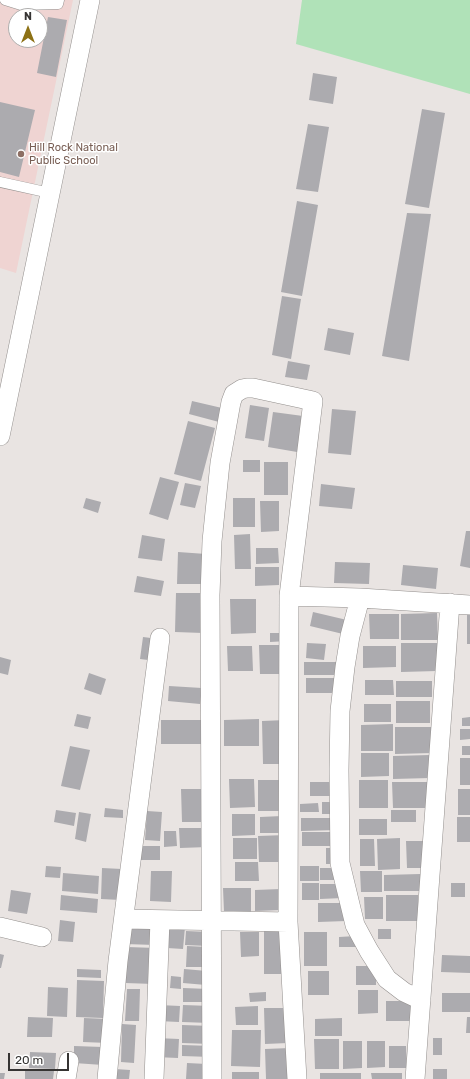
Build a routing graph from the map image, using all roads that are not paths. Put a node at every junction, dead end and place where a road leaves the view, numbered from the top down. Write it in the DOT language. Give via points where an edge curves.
graph roads {
  1 [pos="5,0"];
  2 [pos="59,0"];
  3 [pos="90,0"];
  4 [pos="0,182"];
  5 [pos="50,194"];
  6 [pos="0,436"];
  7 [pos="289,596"];
  8 [pos="360,598"];
  9 [pos="450,603"];
  10 [pos="470,605"];
  11 [pos="160,638"];
  12 [pos="124,919"];
  13 [pos="160,920"];
  14 [pos="211,920"];
  15 [pos="288,922"];
  16 [pos="0,927"];
  17 [pos="42,937"];
  18 [pos="421,1000"];
  19 [pos="107,1079"];
  20 [pos="154,1079"];
  21 [pos="212,1079"];
  22 [pos="296,1079"];
  23 [pos="415,1079"];
  1 -- 2 [label="lane" via="21,5 58,4"];
  3 -- 5 [label="street"];
  4 -- 5 [label="lane"];
  5 -- 6 [label="street"];
  7 -- 8 [label="street"];
  7 -- 14 [label="street" via="313,401 253,388 242,389 234,394 231,402 220,463 212,541"];
  7 -- 15 [label="street"];
  8 -- 9 [label="street"];
  8 -- 18 [label="street" via="350,636 340,711 340,863 354,925 387,979 404,992"];
  9 -- 10 [label="street"];
  9 -- 18 [label="street"];
  11 -- 12 [label="street"];
  12 -- 13 [label="street"];
  12 -- 19 [label="street"];
  13 -- 14 [label="street"];
  13 -- 20 [label="street"];
  14 -- 15 [label="street"];
  14 -- 21 [label="street"];
  15 -- 22 [label="street"];
  16 -- 17 [label="street"];
  18 -- 23 [label="street"];
}
